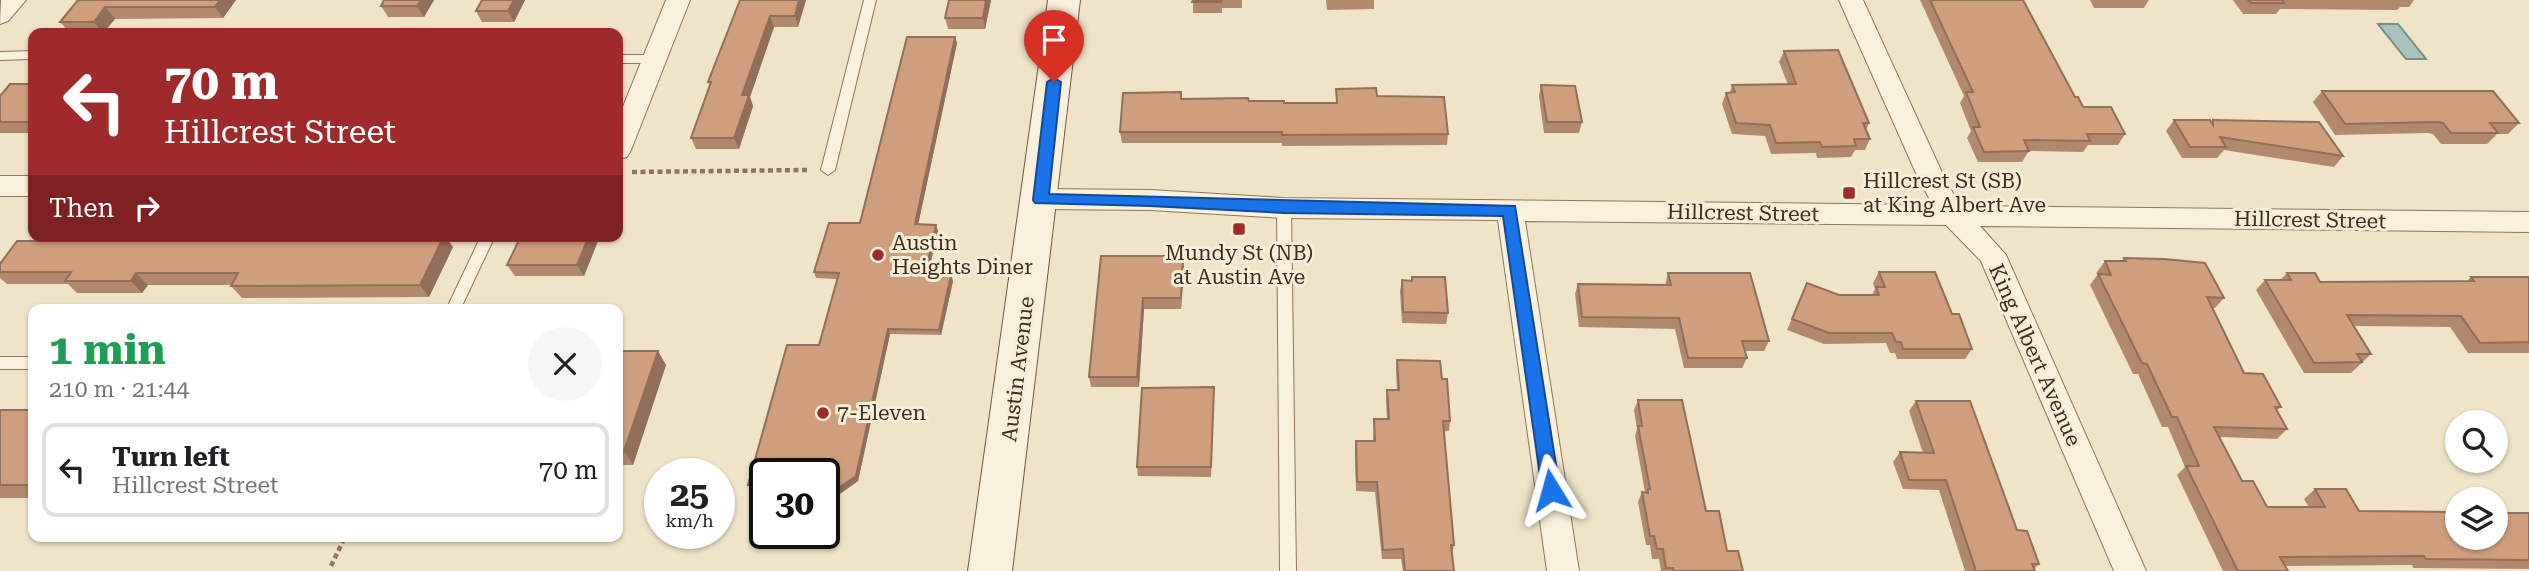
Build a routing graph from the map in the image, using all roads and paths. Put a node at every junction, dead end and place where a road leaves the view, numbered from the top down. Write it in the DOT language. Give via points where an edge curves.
graph roads {
  1 [pos="14,0"];
  2 [pos="678,0"];
  3 [pos="870,0"];
  4 [pos="1064,0"];
  5 [pos="1851,0"];
  6 [pos="0,16"];
  7 [pos="0,55"];
  8 [pos="28,55"];
  9 [pos="623,59"];
  10 [pos="654,59"];
  11 [pos="623,155"];
  12 [pos="623,161"];
  13 [pos="828,170"];
  14 [pos="0,186"];
  15 [pos="28,186"];
  16 [pos="1040,200"];
  17 [pos="1284,208"];
  18 [pos="1510,210"];
  19 [pos="1952,215"];
  20 [pos="2529,222"];
  21 [pos="485,242"];
  22 [pos="456,304"];
  23 [pos="0,363"];
  24 [pos="28,363"];
  25 [pos="343,542"];
  26 [pos="331,566"];
  27 [pos="990,571"];
  28 [pos="1288,571"];
  29 [pos="1563,571"];
  30 [pos="2130,571"];
  1 -- 6 [label="street"];
  2 -- 10 [label="street"];
  3 -- 13 [label="lane"];
  4 -- 16 [label="main road, Austin Avenue"];
  5 -- 19 [label="street, King Albert Avenue"];
  7 -- 8 [label="lane"];
  9 -- 10 [label="lane"];
  10 -- 11 [label="street"];
  12 -- 13 [label="path"];
  14 -- 15 [label="street"];
  16 -- 17 [label="street, Hillcrest Street" via="1150,200"];
  16 -- 27 [label="main road, Austin Avenue"];
  17 -- 18 [label="street, Hillcrest Street"];
  17 -- 28 [label="lane"];
  18 -- 19 [label="street, Hillcrest Street"];
  18 -- 29 [label="street"];
  19 -- 20 [label="street, Hillcrest Street"];
  19 -- 30 [label="street, King Albert Avenue" via="1992,255"];
  21 -- 22 [label="lane"];
  23 -- 24 [label="lane"];
  25 -- 26 [label="path"];
}
